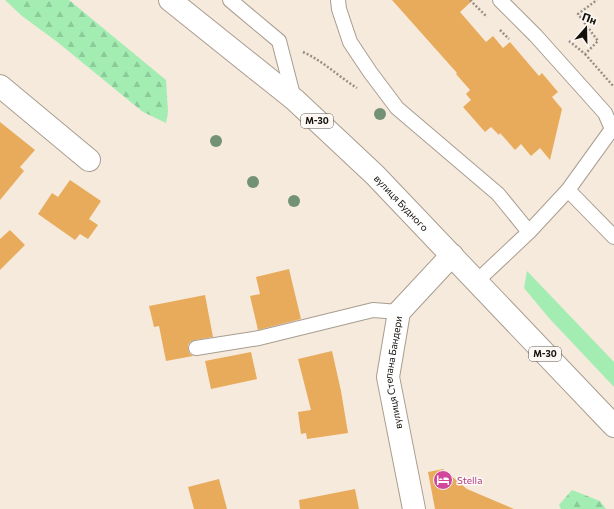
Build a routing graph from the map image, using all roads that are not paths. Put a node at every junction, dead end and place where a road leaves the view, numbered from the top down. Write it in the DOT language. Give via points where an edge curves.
graph roads {
  1 [pos="170,0"];
  2 [pos="230,0"];
  3 [pos="338,0"];
  4 [pos="500,0"];
  5 [pos="0,86"];
  6 [pos="295,100"];
  7 [pos="613,129"];
  8 [pos="89,160"];
  9 [pos="568,190"];
  10 [pos="529,232"];
  11 [pos="614,237"];
  12 [pos="452,255"];
  13 [pos="477,281"];
  14 [pos="399,312"];
  15 [pos="196,348"];
  16 [pos="614,426"];
  17 [pos="414,509"];
  1 -- 6 [label="main road, вулиця Будного / М-30"];
  2 -- 6 [label="lane" via="279,41"];
  3 -- 10 [label="lane" via="350,42 398,108 498,194"];
  4 -- 7 [label="lane" via="605,113"];
  5 -- 8 [label="main road"];
  6 -- 12 [label="main road, вулиця Будного / М-30" via="375,175"];
  7 -- 9 [label="lane"];
  9 -- 10 [label="lane"];
  9 -- 11 [label="lane"];
  10 -- 13 [label="lane"];
  12 -- 13 [label="main road, вулиця Будного / М-30"];
  12 -- 14 [label="main road, вулиця Степана Бандери"];
  13 -- 16 [label="main road, вулиця Будного / М-30"];
  14 -- 15 [label="lane" via="373,310 259,338"];
  14 -- 17 [label="main road, вулиця Степана Бандери" via="388,377"];
}
